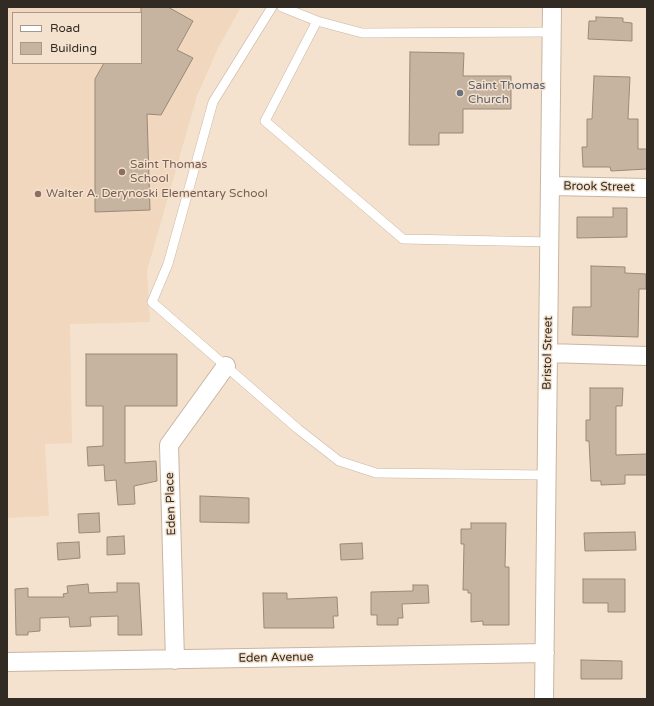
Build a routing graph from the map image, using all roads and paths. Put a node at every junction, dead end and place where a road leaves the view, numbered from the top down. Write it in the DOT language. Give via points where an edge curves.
graph roads {
  1 [pos="272,7"];
  2 [pos="282,7"];
  3 [pos="552,7"];
  4 [pos="317,21"];
  5 [pos="552,32"];
  6 [pos="551,186"];
  7 [pos="647,188"];
  8 [pos="550,242"];
  9 [pos="548,353"];
  10 [pos="647,356"];
  11 [pos="226,366"];
  12 [pos="546,475"];
  13 [pos="545,653"];
  14 [pos="175,660"];
  15 [pos="7,662"];
  16 [pos="544,699"];
  1 -- 11 [label="lane" via="213,102 168,264 152,302"];
  2 -- 4 [label="lane"];
  3 -- 5 [label="street, Bristol Street"];
  4 -- 5 [label="lane" via="362,33"];
  4 -- 8 [label="lane" via="265,121 403,239"];
  5 -- 6 [label="street, Bristol Street"];
  6 -- 7 [label="street, Brook Street"];
  6 -- 8 [label="street, Bristol Street"];
  8 -- 9 [label="street, Bristol Street"];
  9 -- 10 [label="street"];
  9 -- 12 [label="street, Bristol Street"];
  11 -- 12 [label="lane" via="339,461 376,473"];
  11 -- 14 [label="street, Eden Place" via="169,445"];
  12 -- 13 [label="street, Bristol Street"];
  13 -- 14 [label="street, Eden Avenue"];
  13 -- 16 [label="street, Bristol Street"];
  14 -- 15 [label="street, Eden Avenue"];
}
